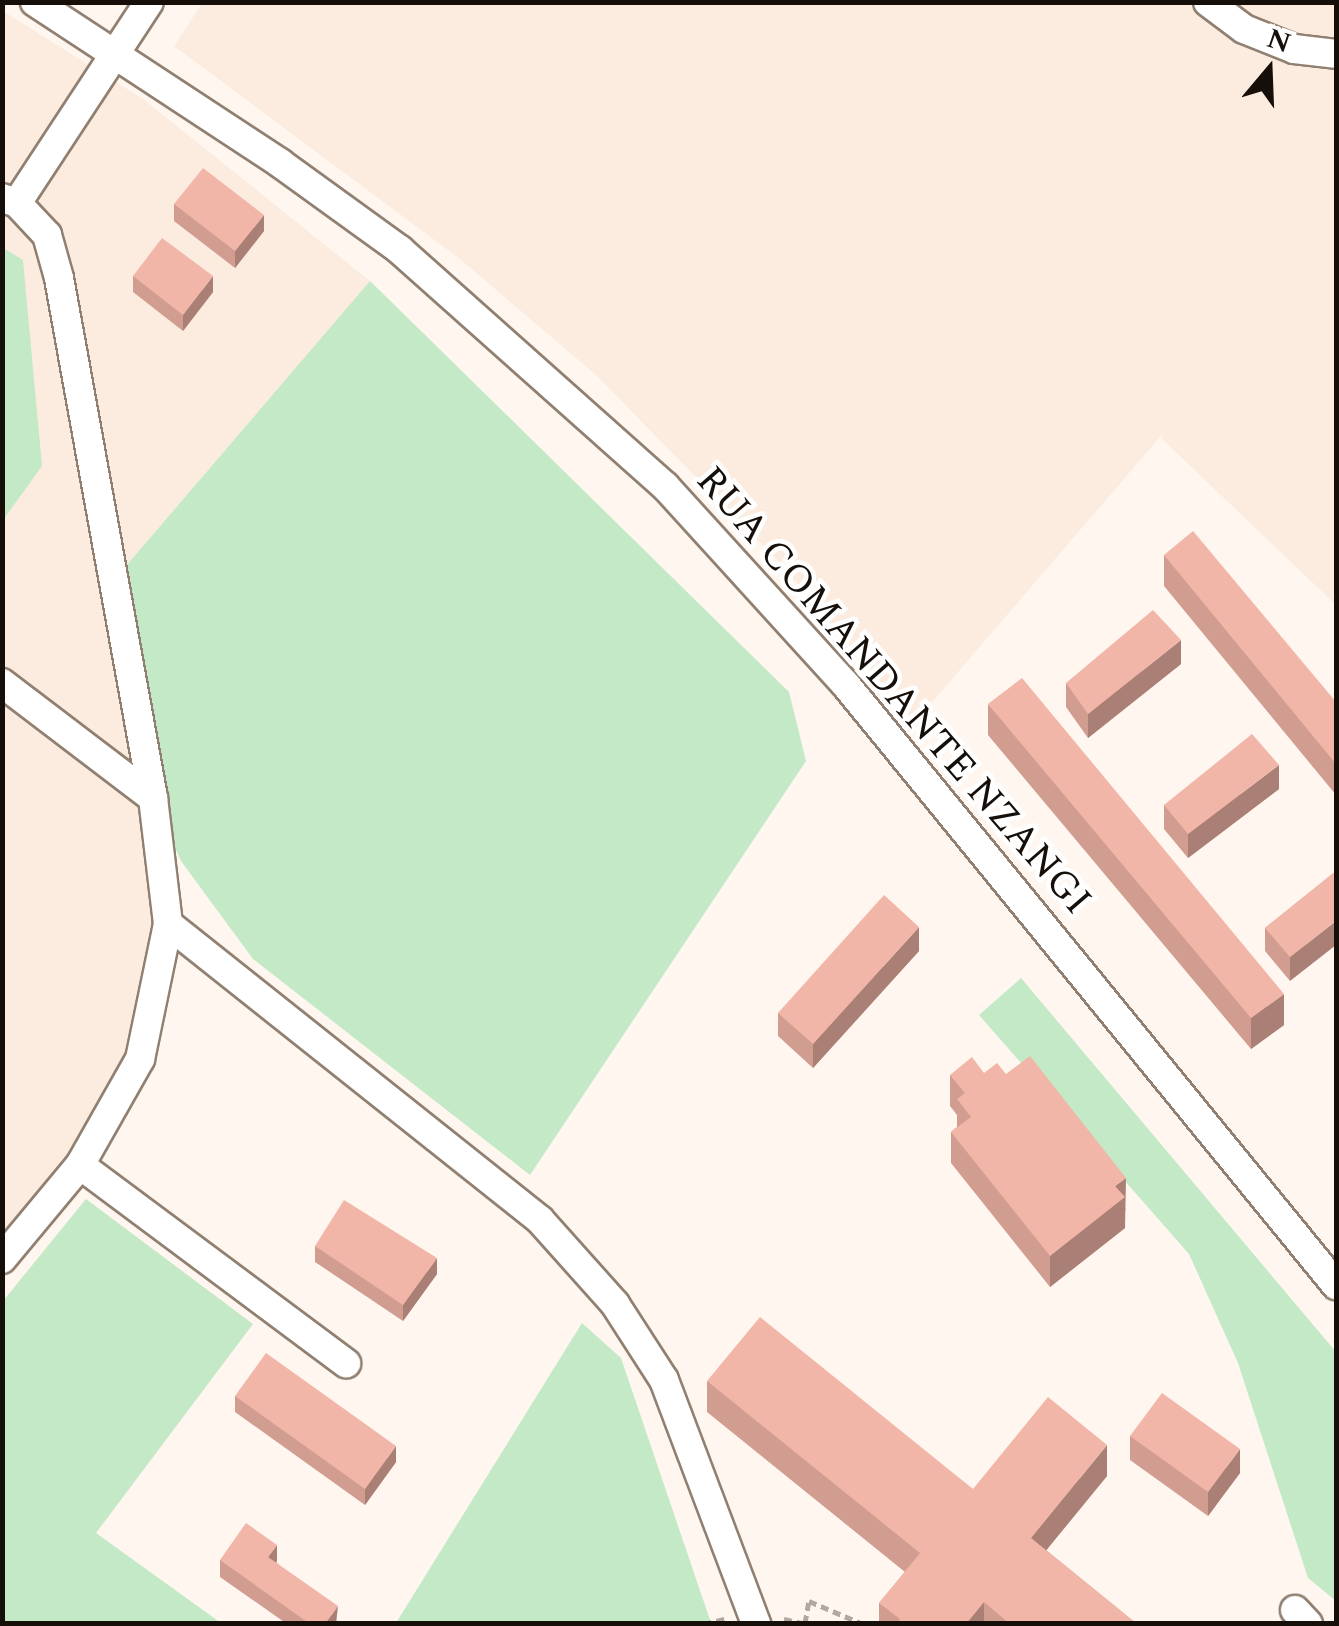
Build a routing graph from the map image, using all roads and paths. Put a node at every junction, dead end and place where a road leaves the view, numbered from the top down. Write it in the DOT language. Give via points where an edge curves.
graph roads {
  1 [pos="35,2"];
  2 [pos="149,2"];
  3 [pos="1208,2"];
  4 [pos="116,52"];
  5 [pos="1336,54"];
  6 [pos="10,200"];
  7 [pos="2,682"];
  8 [pos="153,798"];
  9 [pos="168,924"];
  10 [pos="80,1165"];
  11 [pos="2,1259"];
  12 [pos="1336,1286"];
  13 [pos="346,1363"];
  14 [pos="756,1624"];
  15 [pos="806,1624"];
  16 [pos="863,1624"];
  1 -- 4 [label="street, RUA COMANDANTE NZANGI"];
  2 -- 4 [label="street"];
  3 -- 5 [label="street" via="1244,29 1294,49"];
  4 -- 6 [label="street"];
  4 -- 12 [label="street, RUA COMANDANTE NZANGI" via="400,250 665,486 846,685"];
  6 -- 8 [label="street" via="47,234 59,278"];
  7 -- 8 [label="street"];
  8 -- 9 [label="street"];
  9 -- 10 [label="street" via="140,1060"];
  9 -- 14 [label="street" via="540,1220 616,1304 664,1380"];
  10 -- 11 [label="street"];
  10 -- 13 [label="street"];
  15 -- 16 [label="path" via="810,1601"];
}
